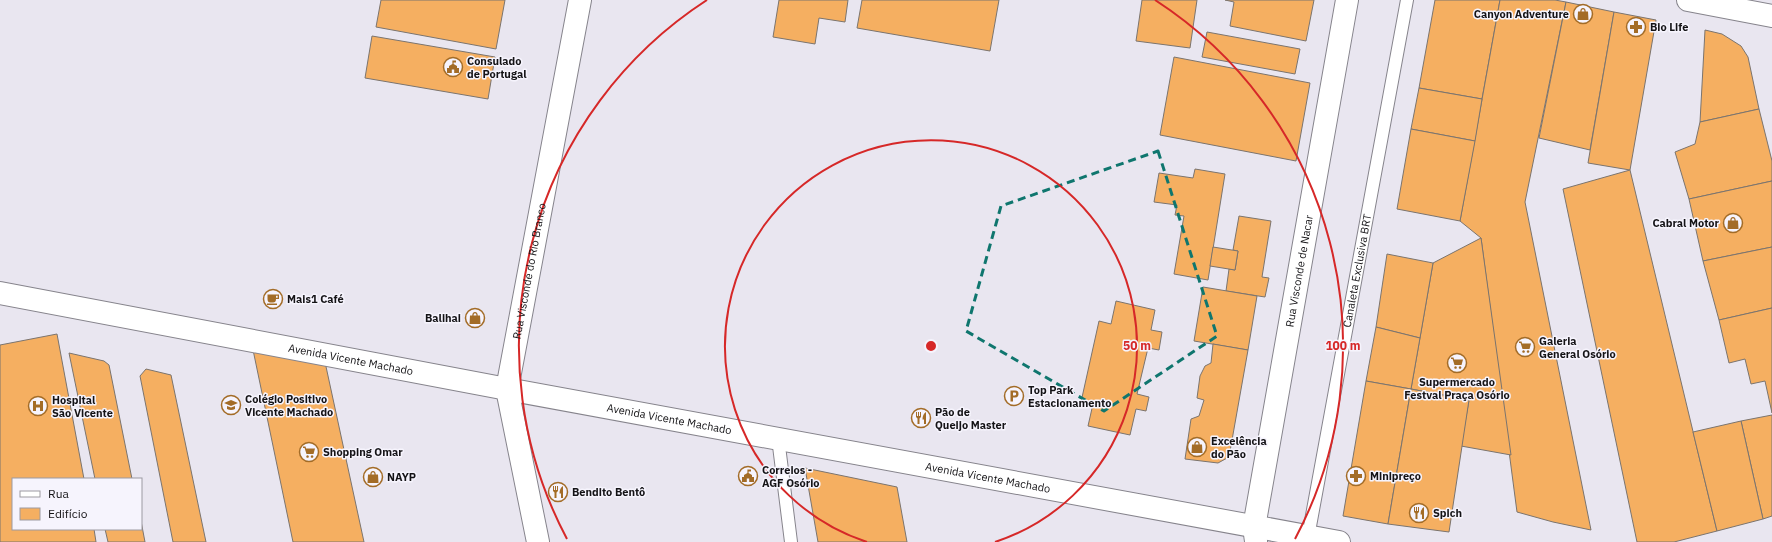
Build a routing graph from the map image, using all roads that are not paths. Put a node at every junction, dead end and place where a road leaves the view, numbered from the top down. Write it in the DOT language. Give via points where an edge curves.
graph roads {
  1 [pos="580,0"];
  2 [pos="1346,0"];
  3 [pos="1407,0"];
  4 [pos="1688,0"];
  5 [pos="1772,16"];
  6 [pos="0,293"];
  7 [pos="507,389"];
  8 [pos="778,438"];
  9 [pos="1255,534"];
  10 [pos="1308,540"];
  11 [pos="538,542"];
  12 [pos="791,542"];
  13 [pos="1339,542"];
  1 -- 7 [label="street, Rua Visconde do Rio Branco"];
  2 -- 9 [label="street, Rua Visconde de Nacar"];
  3 -- 10 [label="lane, Canaleta Exclusiva BRT"];
  4 -- 5 [label="street"];
  6 -- 7 [label="street, Avenida Vicente Machado"];
  7 -- 8 [label="street, Avenida Vicente Machado"];
  7 -- 11 [label="street, Rua Visconde do Rio Branco"];
  8 -- 9 [label="street, Avenida Vicente Machado"];
  8 -- 12 [label="lane"];
  9 -- 10 [label="street, Avenida Vicente Machado"];
  10 -- 13 [label="street, Avenida Vicente Machado"];
}
